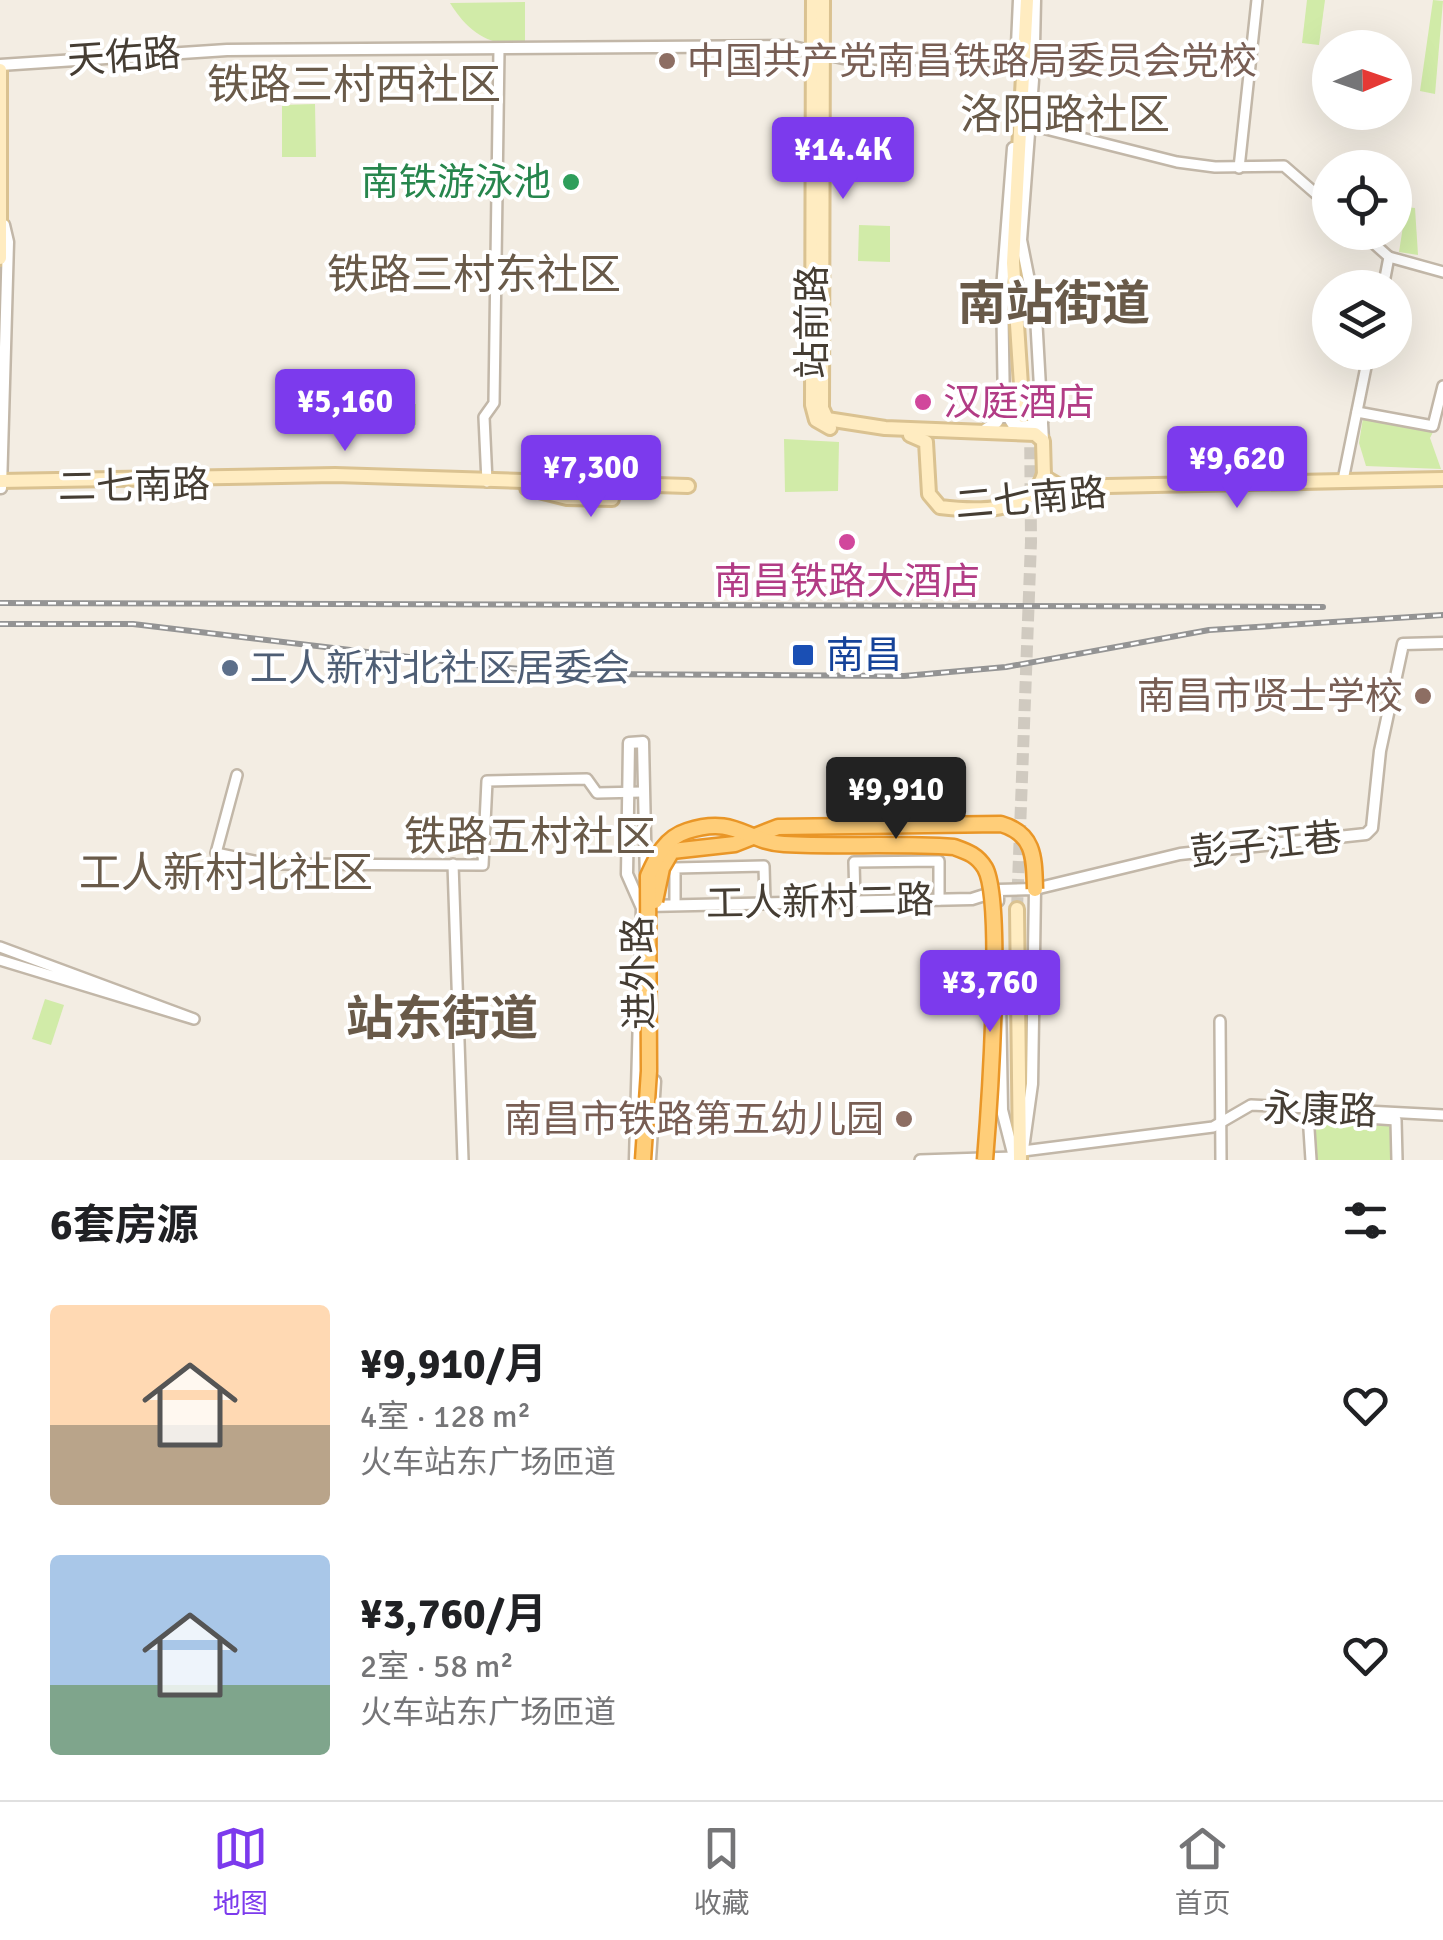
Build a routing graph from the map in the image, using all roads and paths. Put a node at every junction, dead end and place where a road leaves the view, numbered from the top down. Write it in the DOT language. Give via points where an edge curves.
graph roads {
  1 [pos="813,0"];
  2 [pos="823,0"];
  3 [pos="1018,0"];
  4 [pos="1031,0"];
  5 [pos="1257,0"];
  6 [pos="499,49"];
  7 [pos="817,53"];
  8 [pos="1026,61"];
  9 [pos="0,68"];
  10 [pos="2,124"];
  11 [pos="1028,124"];
  12 [pos="1239,168"];
  13 [pos="1,174"];
  14 [pos="1312,190"];
  15 [pos="2,214"];
  16 [pos="1381,250"];
  17 [pos="1389,257"];
  18 [pos="0,258"];
  19 [pos="1386,270"];
  20 [pos="1443,272"];
  21 [pos="1365,370"];
  22 [pos="1443,386"];
  23 [pos="817,404"];
  24 [pos="1004,410"];
  25 [pos="1357,412"];
  26 [pos="1032,417"];
  27 [pos="986,429"];
  28 [pos="1043,441"];
  29 [pos="1044,474"];
  30 [pos="1343,480"];
  31 [pos="1443,480"];
  32 [pos="487,482"];
  33 [pos="614,484"];
  34 [pos="1,485"];
  35 [pos="688,486"];
  36 [pos="1443,488"];
  37 [pos="1032,492"];
  38 [pos="1443,643"];
  39 [pos="236,776"];
  40 [pos="628,792"];
  41 [pos="642,792"];
  42 [pos="756,836"];
  43 [pos="453,864"];
  44 [pos="1034,889"];
  45 [pos="998,890"];
  46 [pos="939,900"];
  47 [pos="855,901"];
  48 [pos="765,902"];
  49 [pos="675,904"];
  50 [pos="648,906"];
  51 [pos="1014,909"];
  52 [pos="0,947"];
  53 [pos="0,960"];
  54 [pos="1220,1021"];
  55 [pos="1443,1114"];
  56 [pos="1224,1120"];
  57 [pos="1019,1158"];
  58 [pos="463,1160"];
  59 [pos="635,1160"];
  60 [pos="646,1160"];
  61 [pos="920,1160"];
  62 [pos="985,1160"];
  63 [pos="1221,1160"];
  64 [pos="1311,1160"];
  65 [pos="1398,1160"];
  1 -- 7 [label="main road, 站前路"];
  2 -- 7 [label="main road, 站前路"];
  3 -- 8 [label="street" via="1017,45"];
  4 -- 8 [label="main road"];
  5 -- 12 [label="street"];
  6 -- 7 [label="street, 天佑路" via="788,46"];
  6 -- 9 [label="street, 天佑路" via="227,50"];
  6 -- 32 [label="street"];
  7 -- 8 [label="street, 天佑路"];
  7 -- 23 [label="main road, 站前路"];
  8 -- 11 [label="main road"];
  8 -- 24 [label="street" via="1018,81 1002,289"];
  8 -- 26 [label="main road" via="1012,262"];
  9 -- 10 [label="main road"];
  10 -- 13 [label="main road"];
  11 -- 12 [label="street" via="1177,162"];
  11 -- 26 [label="main road" via="1018,261"];
  12 -- 14 [label="street" via="1284,166"];
  13 -- 15 [label="main road"];
  15 -- 18 [label="main road"];
  15 -- 34 [label="street" via="8,242"];
  16 -- 17 [label="street"];
  17 -- 19 [label="street"];
  17 -- 20 [label="street"];
  21 -- 25 [label="street"];
  22 -- 25 [label="street" via="1433,426"];
  23 -- 27 [label="main road, 二七南路" via="828,420 848,424"];
  23 -- 37 [label="main road, 二七南路" via="815,418 829,428 925,439 929,494 940,508 1003,507"];
  24 -- 26 [label="street" via="1014,426 1036,426"];
  24 -- 27 [label="street"];
  25 -- 30 [label="street"];
  26 -- 28 [label="street"];
  27 -- 28 [label="main road, 二七南路" via="1035,434"];
  28 -- 29 [label="main road, 二七南路"];
  29 -- 30 [label="main road, 二七南路" via="1061,486"];
  29 -- 37 [label="main road"];
  30 -- 31 [label="main road, 二七南路"];
  32 -- 33 [label="main road, 二七南路"];
  32 -- 34 [label="main road, 二七南路" via="335,475"];
  33 -- 34 [label="main road, 二七南路" via="612,499 566,498 532,488 341,483"];
  33 -- 35 [label="main road, 二七南路"];
  36 -- 37 [label="main road, 二七南路"];
  38 -- 44 [label="street, 彭子江巷" via="1403,644 1366,834 1180,854"];
  39 -- 43 [label="street" via="216,853 270,864"];
  40 -- 41 [label="street"];
  40 -- 41 [label="street, 进外路" via="629,743 644,742"];
  40 -- 43 [label="street" via="597,794 587,778 487,781 483,865"];
  40 -- 50 [label="street, 进外路" via="628,874"];
  41 -- 50 [label="street, 进外路"];
  42 -- 44 [label="highway, bridge" via="778,827 1002,824 1028,839"];
  42 -- 50 [label="highway, bridge" via="672,851"];
  42 -- 60 [label="highway, bridge" via="736,826 692,829 659,851 648,876"];
  42 -- 62 [label="highway, bridge" via="779,844 954,847 973,854 986,870 992,901 992,1079"];
  43 -- 58 [label="street"];
  44 -- 45 [label="street, 工人新村二路"];
  44 -- 57 [label="street" via="1032,1084"];
  45 -- 46 [label="street, 工人新村二路"];
  45 -- 57 [label="street" via="1002,1110"];
  46 -- 47 [label="street, 工人新村二路"];
  46 -- 47 [label="street" via="939,861 854,862"];
  47 -- 48 [label="street, 工人新村二路"];
  48 -- 49 [label="street, 工人新村二路"];
  48 -- 49 [label="street" via="764,866 674,868"];
  49 -- 50 [label="street, 工人新村二路"];
  50 -- 59 [label="street, 进外路"];
  50 -- 60 [label="street, 进外路"];
  51 -- 57 [label="main road"];
  52 -- 53 [label="street" via="194,1019"];
  54 -- 56 [label="street"];
  55 -- 56 [label="street, 永康路" via="1251,1104"];
  56 -- 57 [label="street, 永康路" via="1212,1128"];
  56 -- 63 [label="street"];
  57 -- 61 [label="street, 永康路"];
  64 -- 65 [label="street" via="1308,1114 1396,1120"];
}
